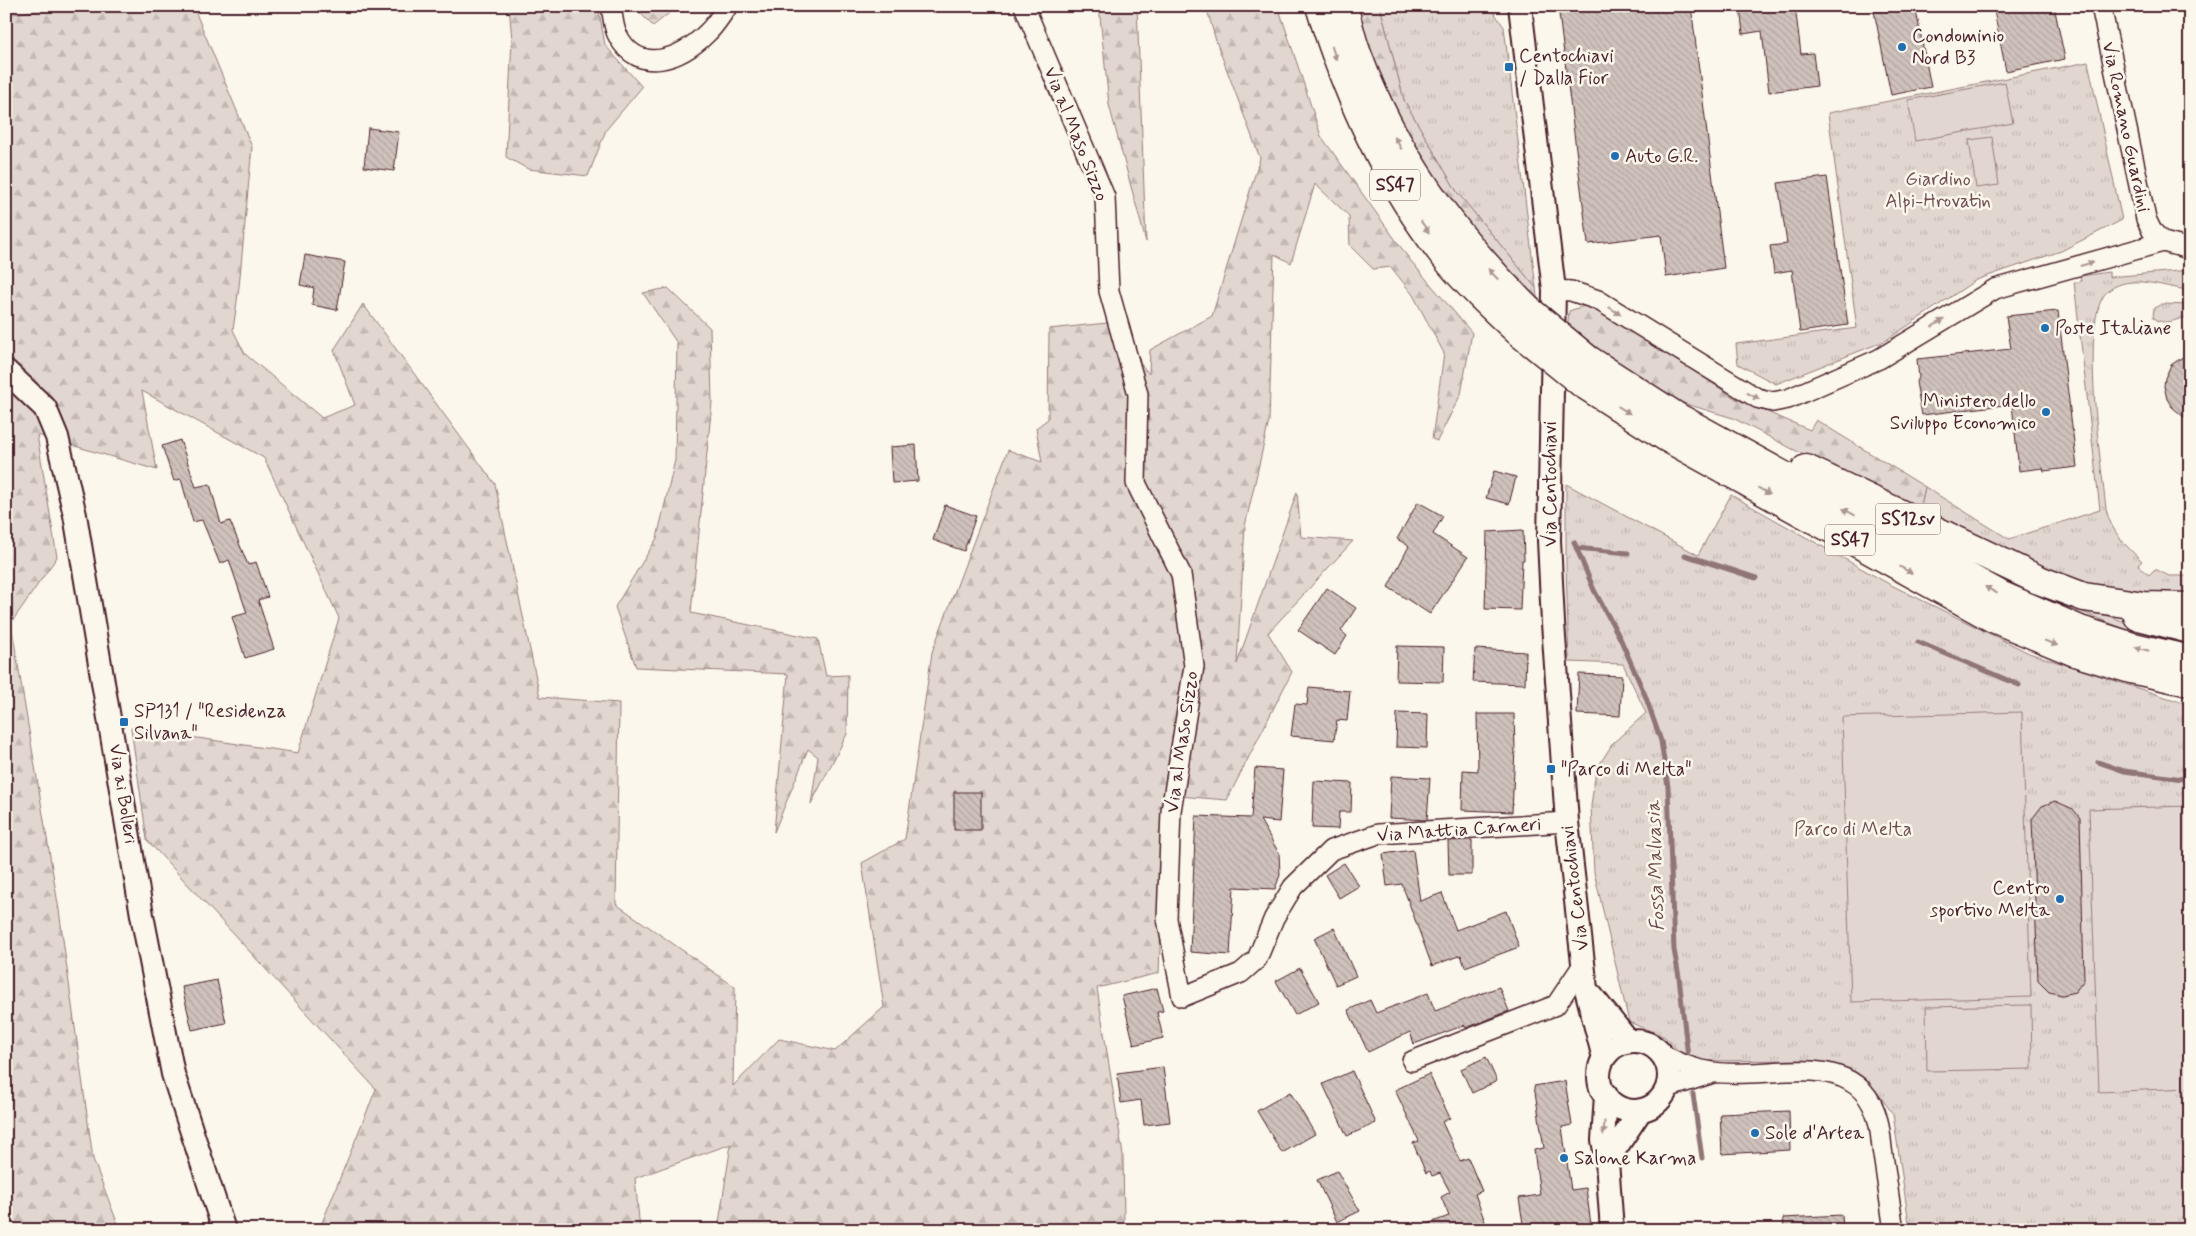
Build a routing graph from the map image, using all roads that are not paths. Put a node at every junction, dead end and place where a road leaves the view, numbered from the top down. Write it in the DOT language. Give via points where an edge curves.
graph roads {
  1 [pos="611,6"];
  2 [pos="728,6"];
  3 [pos="1024,6"];
  4 [pos="1320,6"];
  5 [pos="1343,6"];
  6 [pos="1520,6"];
  7 [pos="2100,6"];
  8 [pos="2163,242"];
  9 [pos="2190,249"];
  10 [pos="1554,290"];
  11 [pos="1524,321"];
  12 [pos="6,371"];
  13 [pos="1585,371"];
  14 [pos="1677,417"];
  15 [pos="2084,597"];
  16 [pos="2190,607"];
  17 [pos="2190,629"];
  18 [pos="2190,660"];
  19 [pos="2131,669"];
  20 [pos="2190,682"];
  21 [pos="2190,689"];
  22 [pos="1567,822"];
  23 [pos="1584,963"];
  24 [pos="1586,989"];
  25 [pos="1182,997"];
  26 [pos="1628,1041"];
  27 [pos="1663,1055"];
  28 [pos="1604,1058"];
  29 [pos="1412,1061"];
  30 [pos="1714,1073"];
  31 [pos="1667,1088"];
  32 [pos="1606,1095"];
  33 [pos="1641,1110"];
  34 [pos="1607,1160"];
  35 [pos="224,1230"];
  36 [pos="1612,1230"];
  37 [pos="1894,1230"];
  1 -- 2 [label="street" via="617,35 630,54 648,61 682,53 707,34"];
  3 -- 25 [label="street, Via al Maso Sizzo" via="1105,197 1109,291 1138,394 1136,483 1181,574 1194,666 1171,811 1167,919"];
  4 -- 11 [label="highway, SS47, one-way" via="1339,66 1361,119 1393,181 1443,253 1480,296"];
  11 -- 5 [label="highway, SS47, one-way" via="1415,174 1379,106 1357,54"];
  6 -- 10 [label="street, Via Centochiavi"];
  7 -- 8 [label="street, Via Romano Guardini" via="2146,219"];
  8 -- 9 [label="street"];
  10 -- 8 [label="street, one-way" via="1571,291 1598,300 1757,398 1773,402 1788,399 1879,359 1995,289"];
  10 -- 22 [label="street, Via Centochiavi" via="1550,540"];
  11 -- 13 [label="highway, SS47, bridge"];
  12 -- 35 [label="street, Via ai Bolleri" via="45,408 57,437 75,515 142,915 173,1074"];
  13 -- 14 [label="highway, SS47"];
  13 -- 19 [label="highway, SS47, one-way" via="1666,437 1993,618 2075,652"];
  14 -- 15 [label="highway, SS12sv" via="1806,469 2032,577"];
  18 -- 14 [label="highway, SS47, one-way" via="2080,630 2000,595"];
  15 -- 16 [label="highway, SS12sv" via="2144,606"];
  15 -- 17 [label="highway, SS12sv" via="2160,623"];
  19 -- 20 [label="highway, SS47"];
  19 -- 21 [label="highway"];
  22 -- 23 [label="street, Via Centochiavi"];
  22 -- 25 [label="street, Via Mattia Carneri" via="1378,834 1331,850 1293,886 1274,918 1257,960 1241,973"];
  23 -- 24 [label="street, Via Centochiavi"];
  23 -- 29 [label="street, Via Centochiavi" via="1556,1005"];
  24 -- 26 [label="street"];
  24 -- 28 [label="street, Via Centochiavi"];
  26 -- 27 [label="street" via="1647,1043"];
  26 -- 28 [label="street" via="1614,1047"];
  27 -- 30 [label="street" via="1686,1066"];
  27 -- 31 [label="street" via="1669,1074"];
  28 -- 32 [label="street" via="1600,1077"];
  30 -- 31 [label="street"];
  30 -- 37 [label="street" via="1820,1071 1844,1076 1855,1084 1866,1095 1878,1120"];
  31 -- 33 [label="street" via="1659,1100"];
  32 -- 33 [label="street" via="1622,1108"];
  32 -- 34 [label="street, one-way" via="1603,1140"];
  33 -- 34 [label="street"];
  34 -- 36 [label="street"];
}
